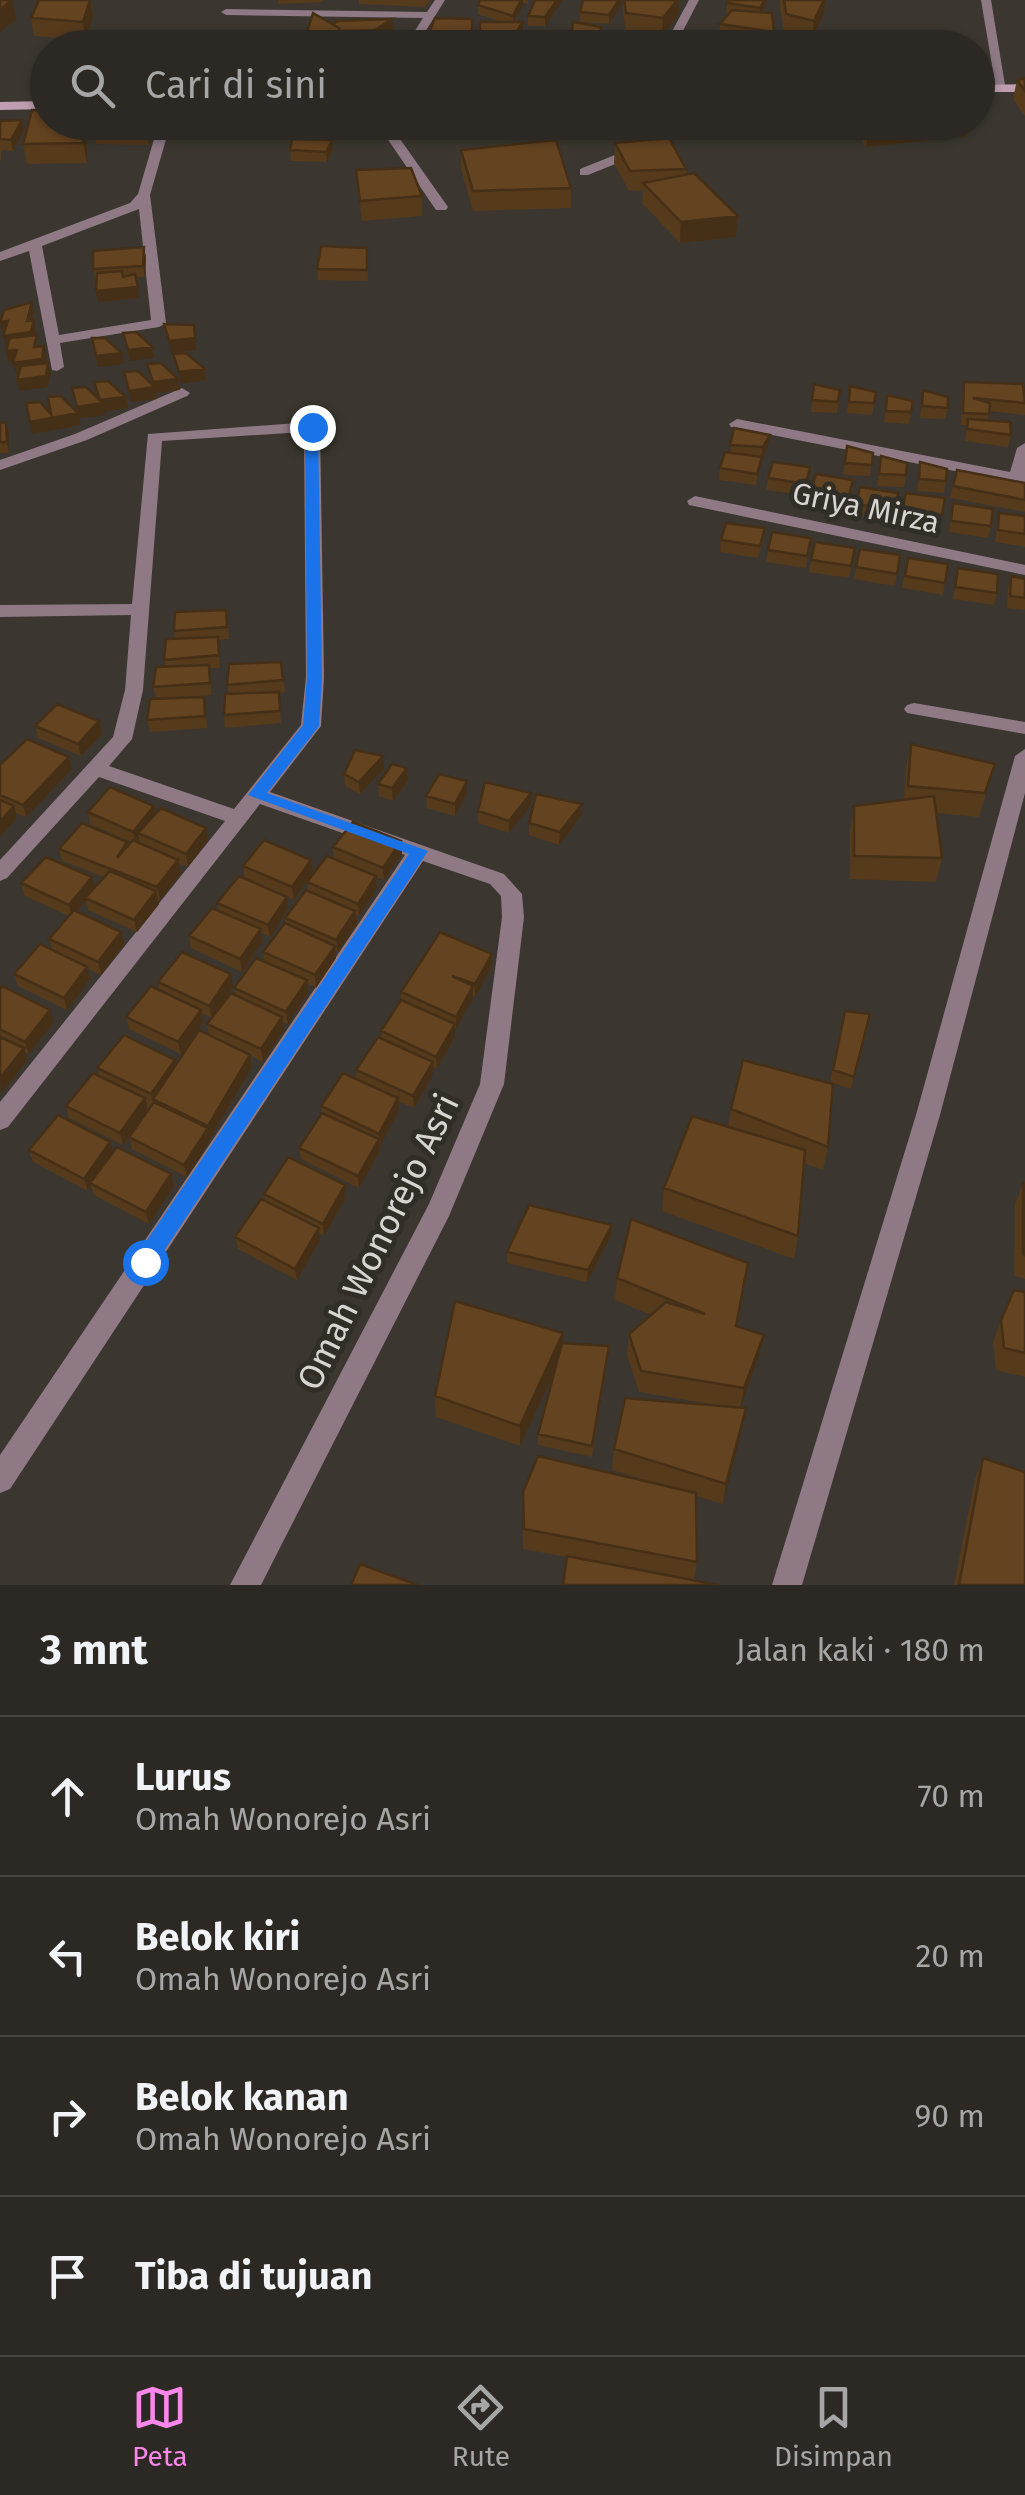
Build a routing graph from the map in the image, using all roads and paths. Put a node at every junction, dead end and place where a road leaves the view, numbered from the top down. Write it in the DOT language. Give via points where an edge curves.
graph roads {
  1 [pos="440,0"];
  2 [pos="694,0"];
  3 [pos="986,0"];
  4 [pos="226,12"];
  5 [pos="427,16"];
  6 [pos="419,30"];
  7 [pos="678,30"];
  8 [pos="991,30"];
  9 [pos="995,50"];
  10 [pos="1002,88"];
  11 [pos="1025,88"];
  12 [pos="995,89"];
  13 [pos="30,105"];
  14 [pos="0,106"];
  15 [pos="160,140"];
  16 [pos="394,140"];
  17 [pos="642,140"];
  18 [pos="584,172"];
  19 [pos="144,195"];
  20 [pos="441,207"];
  21 [pos="34,244"];
  22 [pos="0,257"];
  23 [pos="52,340"];
  24 [pos="58,367"];
  25 [pos="182,392"];
  26 [pos="737,424"];
  27 [pos="1025,448"];
  28 [pos="0,465"];
  29 [pos="1020,479"];
  30 [pos="696,501"];
  31 [pos="1025,570"];
  32 [pos="142,609"];
  33 [pos="0,612"];
  34 [pos="914,709"];
  35 [pos="1025,728"];
  36 [pos="1025,756"];
  37 [pos="96,769"];
  38 [pos="256,795"];
  39 [pos="238,818"];
  40 [pos="419,851"];
  41 [pos="0,873"];
  42 [pos="0,1120"];
  43 [pos="0,1479"];
  44 [pos="245,1585"];
  45 [pos="788,1585"];
  1 -- 5 [label="street"];
  2 -- 7 [label="street"];
  3 -- 8 [label="street"];
  4 -- 5 [label="street"];
  5 -- 6 [label="street"];
  9 -- 10 [label="street"];
  10 -- 11 [label="street"];
  10 -- 12 [label="street"];
  13 -- 14 [label="street"];
  15 -- 19 [label="street"];
  16 -- 20 [label="street"];
  17 -- 18 [label="street" via="641,150"];
  19 -- 21 [label="street" via="135,206"];
  19 -- 23 [label="street" via="159,323"];
  21 -- 22 [label="street"];
  21 -- 23 [label="street"];
  23 -- 24 [label="street"];
  25 -- 28 [label="street"];
  26 -- 29 [label="street, Griya Mirza"];
  27 -- 29 [label="street, Griya Mirza"];
  30 -- 31 [label="street, Griya Mirza"];
  32 -- 33 [label="street"];
  32 -- 37 [label="street" via="122,740"];
  32 -- 38 [label="street" via="154,438 312,427 311,726"];
  34 -- 35 [label="street"];
  36 -- 45 [label="street"];
  37 -- 39 [label="street"];
  37 -- 41 [label="street"];
  38 -- 39 [label="street"];
  38 -- 40 [label="street, Omah Wonorejo Asri"];
  39 -- 42 [label="street"];
  40 -- 43 [label="street"];
  40 -- 44 [label="street, Omah Wonorejo Asri" via="497,879 511,894 506,1001 492,1084 440,1208"];
}
